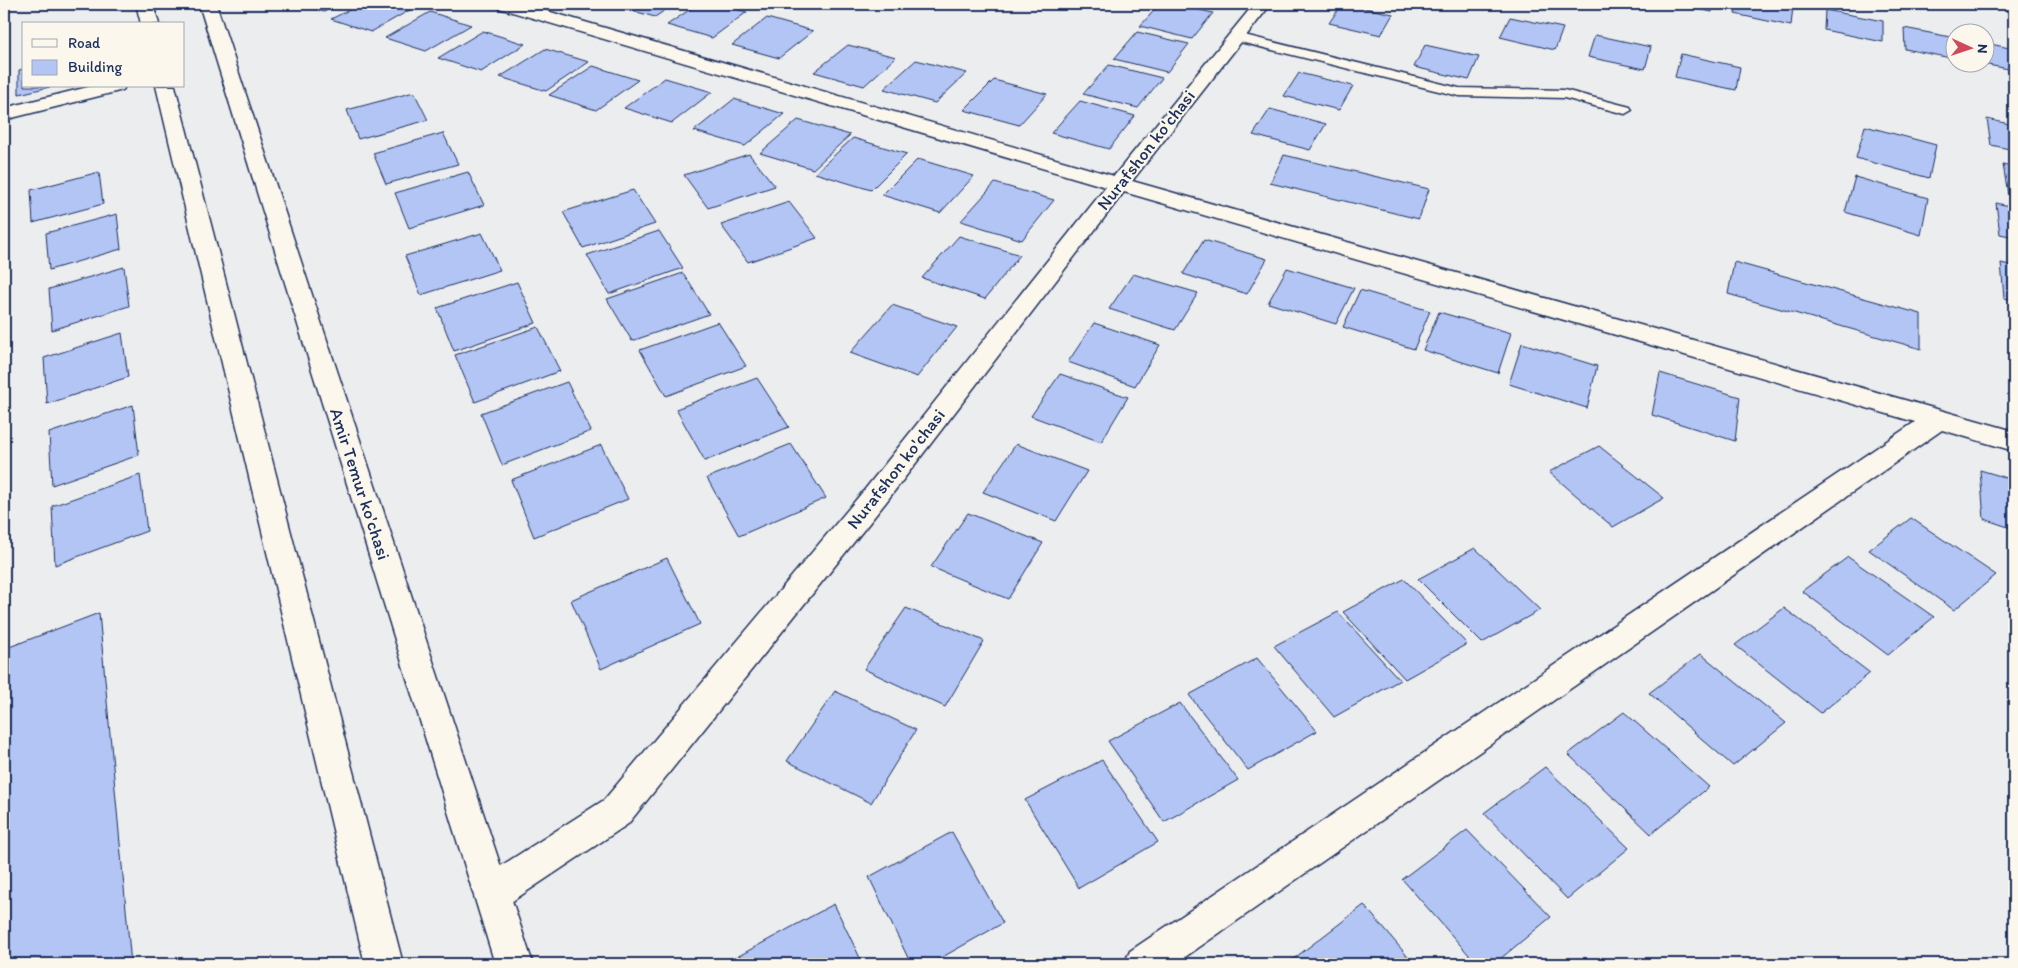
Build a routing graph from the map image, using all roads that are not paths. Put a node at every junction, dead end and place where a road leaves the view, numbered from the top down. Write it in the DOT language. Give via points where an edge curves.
graph roads {
  1 [pos="145,4"];
  2 [pos="505,4"];
  3 [pos="1263,4"];
  4 [pos="209,5"];
  5 [pos="150,22"];
  6 [pos="1236,37"];
  7 [pos="108,88"];
  8 [pos="165,88"];
  9 [pos="1625,110"];
  10 [pos="4,114"];
  11 [pos="1119,184"];
  12 [pos="1939,420"];
  13 [pos="2014,441"];
  14 [pos="492,894"];
  15 [pos="384,964"];
  16 [pos="514,964"];
  17 [pos="1143,964"];
  1 -- 5 [label="street"];
  2 -- 11 [label="street"];
  3 -- 6 [label="street, Nurafshon ko'chasi"];
  4 -- 14 [label="street, Amir Temur ko'chasi"];
  6 -- 9 [label="lane" via="1459,92 1564,94"];
  6 -- 11 [label="street, Nurafshon ko'chasi"];
  7 -- 10 [label="street"];
  8 -- 15 [label="street"];
  11 -- 12 [label="street"];
  11 -- 14 [label="street, Nurafshon ko'chasi" via="876,495 616,812"];
  12 -- 13 [label="street"];
  12 -- 17 [label="street"];
  14 -- 16 [label="street, Amir Temur ko'chasi"];
}
